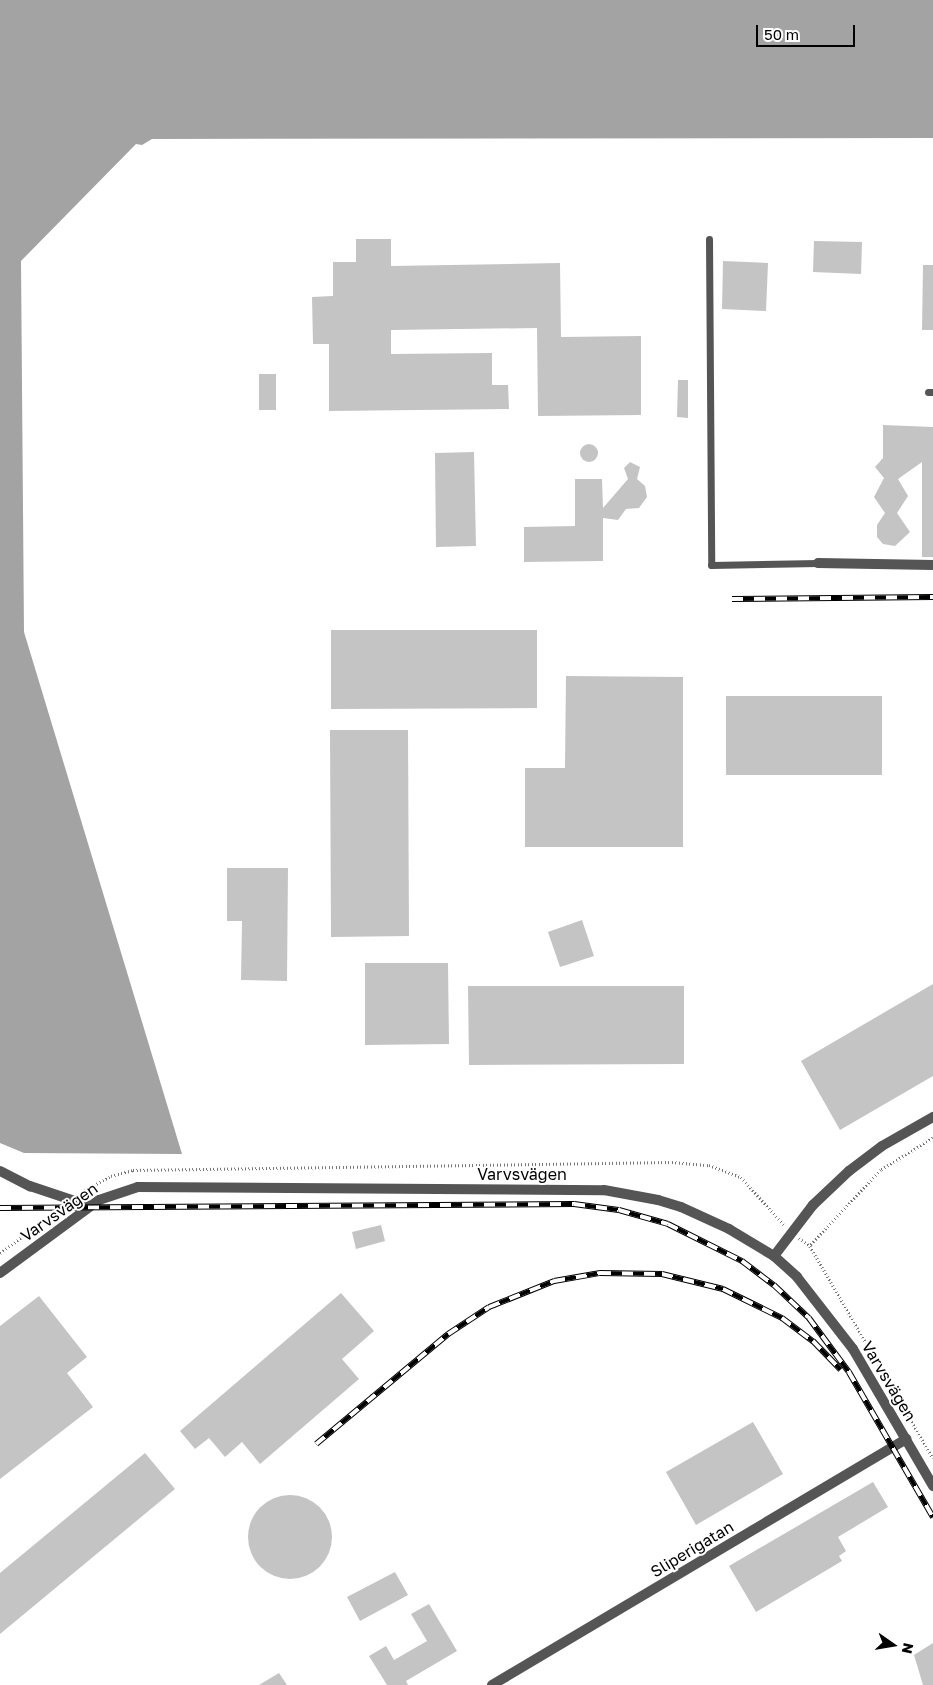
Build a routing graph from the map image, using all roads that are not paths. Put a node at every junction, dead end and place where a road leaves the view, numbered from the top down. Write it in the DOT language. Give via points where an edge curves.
graph roads {
  1 [pos="709,239"];
  2 [pos="818,563"];
  3 [pos="933,565"];
  4 [pos="933,1117"];
  5 [pos="0,1171"];
  6 [pos="90,1206"];
  7 [pos="774,1256"];
  8 [pos="0,1273"];
  9 [pos="906,1439"];
  10 [pos="933,1486"];
  11 [pos="492,1685"];
  1 -- 2 [label="lane" via="711,565"];
  2 -- 3 [label="street"];
  4 -- 7 [label="street" via="882,1146 849,1172 814,1205"];
  5 -- 6 [label="street" via="30,1186"];
  6 -- 7 [label="street, Varvsvägen" via="112,1193 138,1187 604,1190 681,1207"];
  6 -- 8 [label="street, Varvsvägen"];
  7 -- 9 [label="street, Varvsvägen" via="798,1277 837,1326"];
  9 -- 10 [label="street, Varvsvägen"];
  9 -- 11 [label="street, Sliperigatan"];
}
